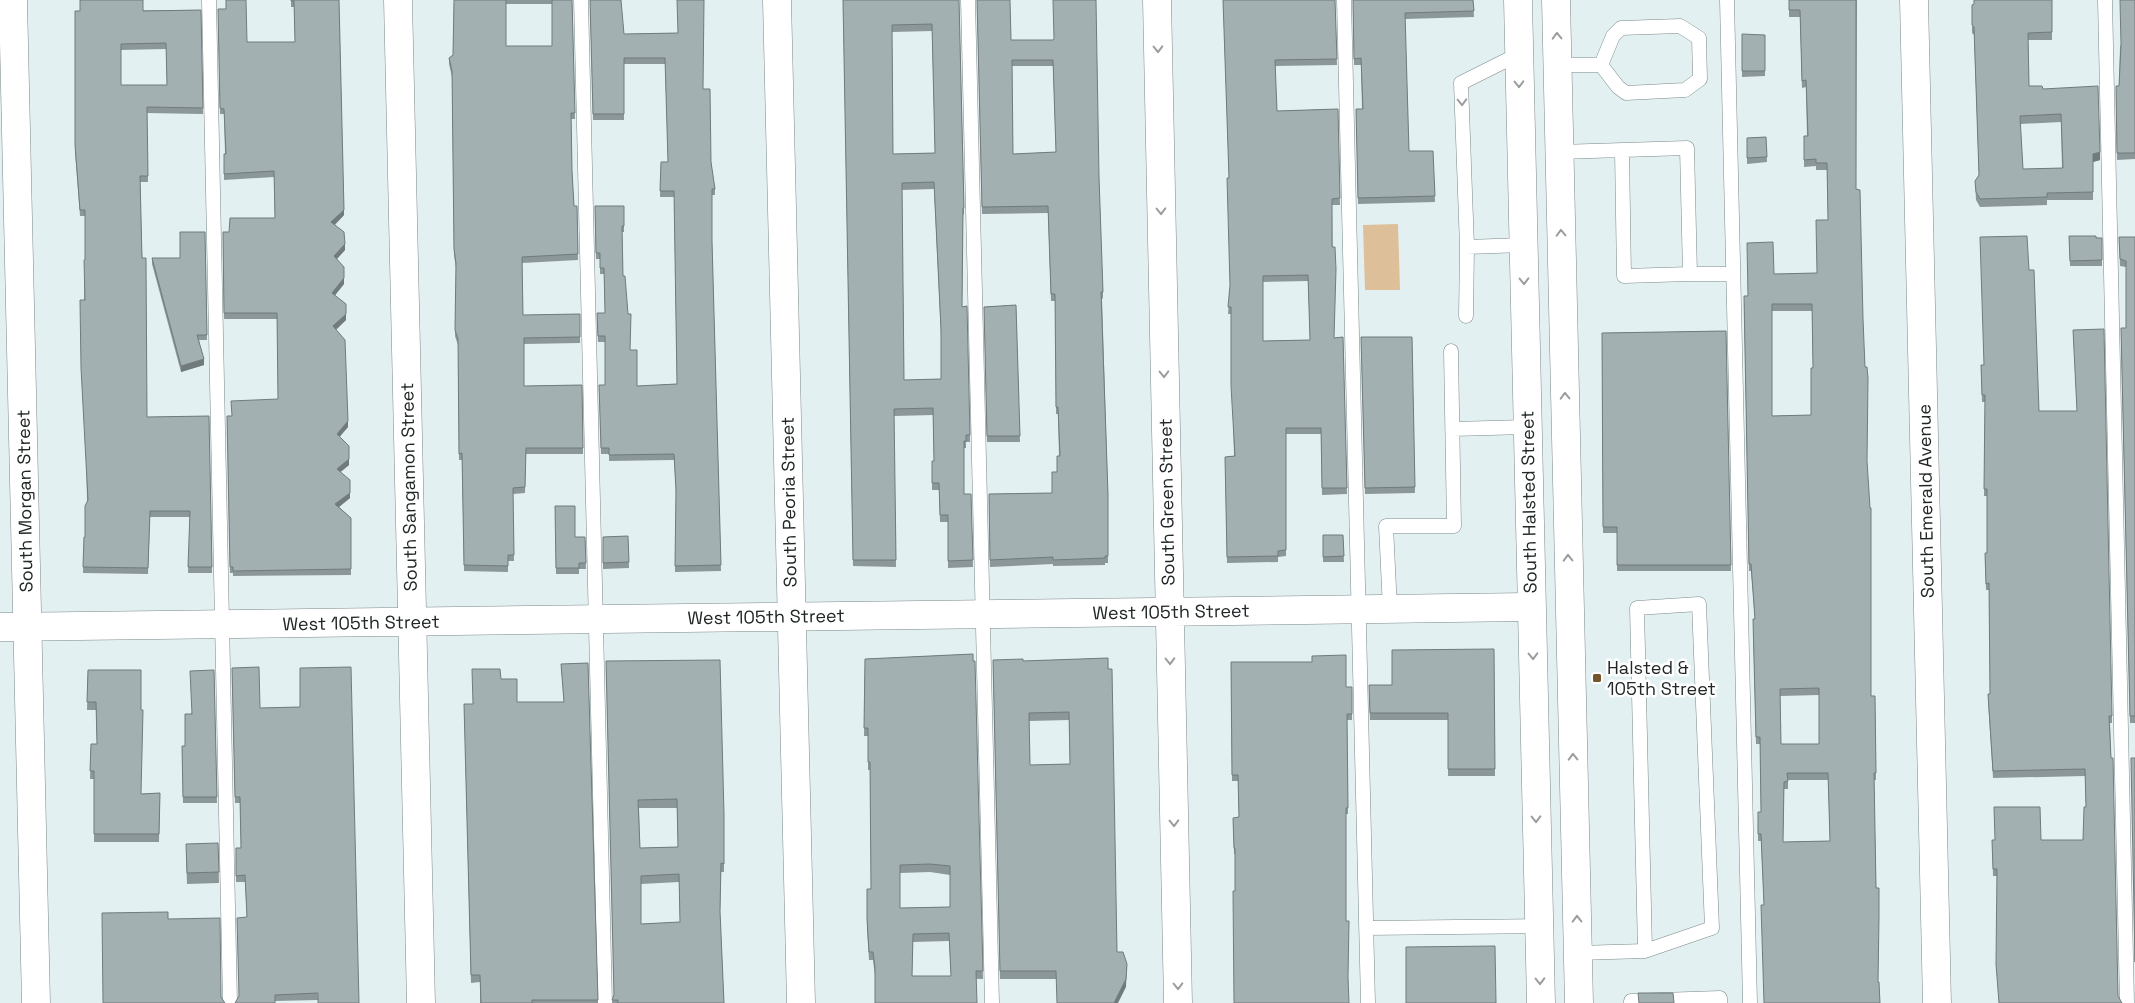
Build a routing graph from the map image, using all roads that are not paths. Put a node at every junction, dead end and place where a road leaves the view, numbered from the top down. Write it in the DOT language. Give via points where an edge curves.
graph roads {
  1 [pos="13,0"];
  2 [pos="209,0"];
  3 [pos="398,0"];
  4 [pos="581,0"];
  5 [pos="777,0"];
  6 [pos="968,0"];
  7 [pos="1157,0"];
  8 [pos="1344,0"];
  9 [pos="1518,0"];
  10 [pos="1556,0"];
  11 [pos="1727,0"];
  12 [pos="1914,0"];
  13 [pos="2105,0"];
  14 [pos="1519,54"];
  15 [pos="1558,65"];
  16 [pos="1601,65"];
  17 [pos="1622,151"];
  18 [pos="1560,152"];
  19 [pos="9,242"];
  20 [pos="1523,246"];
  21 [pos="1467,247"];
  22 [pos="1690,274"];
  23 [pos="1733,274"];
  24 [pos="1466,316"];
  25 [pos="1451,351"];
  26 [pos="1527,427"];
  27 [pos="1453,429"];
  28 [pos="1531,607"];
  29 [pos="1570,607"];
  30 [pos="1390,609"];
  31 [pos="1358,610"];
  32 [pos="1169,612"];
  33 [pos="982,614"];
  34 [pos="792,617"];
  35 [pos="596,620"];
  36 [pos="412,622"];
  37 [pos="222,624"];
  38 [pos="0,627"];
  39 [pos="27,627"];
  40 [pos="1539,926"];
  41 [pos="1366,928"];
  42 [pos="1644,951"];
  43 [pos="1578,952"];
  44 [pos="36,1003"];
  45 [pos="230,1003"];
  46 [pos="421,1003"];
  47 [pos="605,1003"];
  48 [pos="801,1003"];
  49 [pos="992,1003"];
  50 [pos="1178,1003"];
  51 [pos="1368,1003"];
  52 [pos="1540,1003"];
  53 [pos="1579,1003"];
  54 [pos="1632,1003"];
  55 [pos="1720,1003"];
  56 [pos="1750,1003"];
  57 [pos="1937,1003"];
  58 [pos="2127,1003"];
  1 -- 19 [label="street, South Morgan Street"];
  2 -- 37 [label="lane"];
  3 -- 36 [label="street, South Sangamon Street"];
  4 -- 35 [label="lane"];
  5 -- 34 [label="street, South Peoria Street"];
  6 -- 33 [label="lane"];
  7 -- 32 [label="street, South Green Street, one-way"];
  8 -- 31 [label="lane"];
  9 -- 14 [label="street, South Halsted Street"];
  15 -- 10 [label="street, one-way"];
  11 -- 23 [label="lane"];
  12 -- 57 [label="street, South Emerald Avenue"];
  13 -- 58 [label="lane"];
  14 -- 20 [label="street, South Halsted Street, one-way"];
  14 -- 21 [label="lane, one-way" via="1461,83"];
  15 -- 16 [label="lane"];
  15 -- 18 [label="street"];
  16 -- 16 [label="lane" via="1613,36 1621,28 1680,26 1699,38 1700,78 1685,90 1626,93"];
  17 -- 18 [label="lane"];
  17 -- 22 [label="lane" via="1624,276"];
  17 -- 22 [label="lane" via="1687,148"];
  29 -- 18 [label="street, one-way"];
  19 -- 39 [label="street, South Morgan Street"];
  20 -- 21 [label="lane"];
  20 -- 26 [label="street, South Halsted Street, one-way"];
  21 -- 24 [label="lane"];
  22 -- 23 [label="lane"];
  23 -- 56 [label="lane"];
  25 -- 27 [label="lane"];
  26 -- 27 [label="lane"];
  26 -- 28 [label="street, South Halsted Street"];
  27 -- 30 [label="lane" via="1454,526 1386,526"];
  28 -- 29 [label="street, West 105th Street"];
  28 -- 30 [label="street, West 105th Street"];
  28 -- 40 [label="street, South Halsted Street, one-way"];
  43 -- 29 [label="street, one-way"];
  30 -- 31 [label="street, West 105th Street"];
  31 -- 32 [label="street, West 105th Street"];
  31 -- 41 [label="lane"];
  32 -- 33 [label="street, West 105th Street"];
  32 -- 50 [label="street, South Green Street, one-way"];
  33 -- 34 [label="street, West 105th Street"];
  33 -- 49 [label="lane"];
  34 -- 35 [label="street, West 105th Street"];
  34 -- 48 [label="street, South Peoria Street"];
  35 -- 36 [label="street, West 105th Street"];
  35 -- 47 [label="lane"];
  36 -- 37 [label="street, West 105th Street"];
  36 -- 46 [label="street, South Sangamon Street"];
  37 -- 39 [label="street, West 105th Street"];
  37 -- 45 [label="lane"];
  38 -- 39 [label="street, West 105th Street"];
  39 -- 44 [label="street, South Morgan Street"];
  40 -- 41 [label="lane"];
  40 -- 52 [label="street, South Halsted Street, one-way"];
  41 -- 51 [label="lane"];
  42 -- 42 [label="lane" via="1712,928 1699,604 1637,608"];
  42 -- 43 [label="lane"];
  43 -- 53 [label="street"];
  54 -- 55 [label="lane" via="1720,998"];
}
